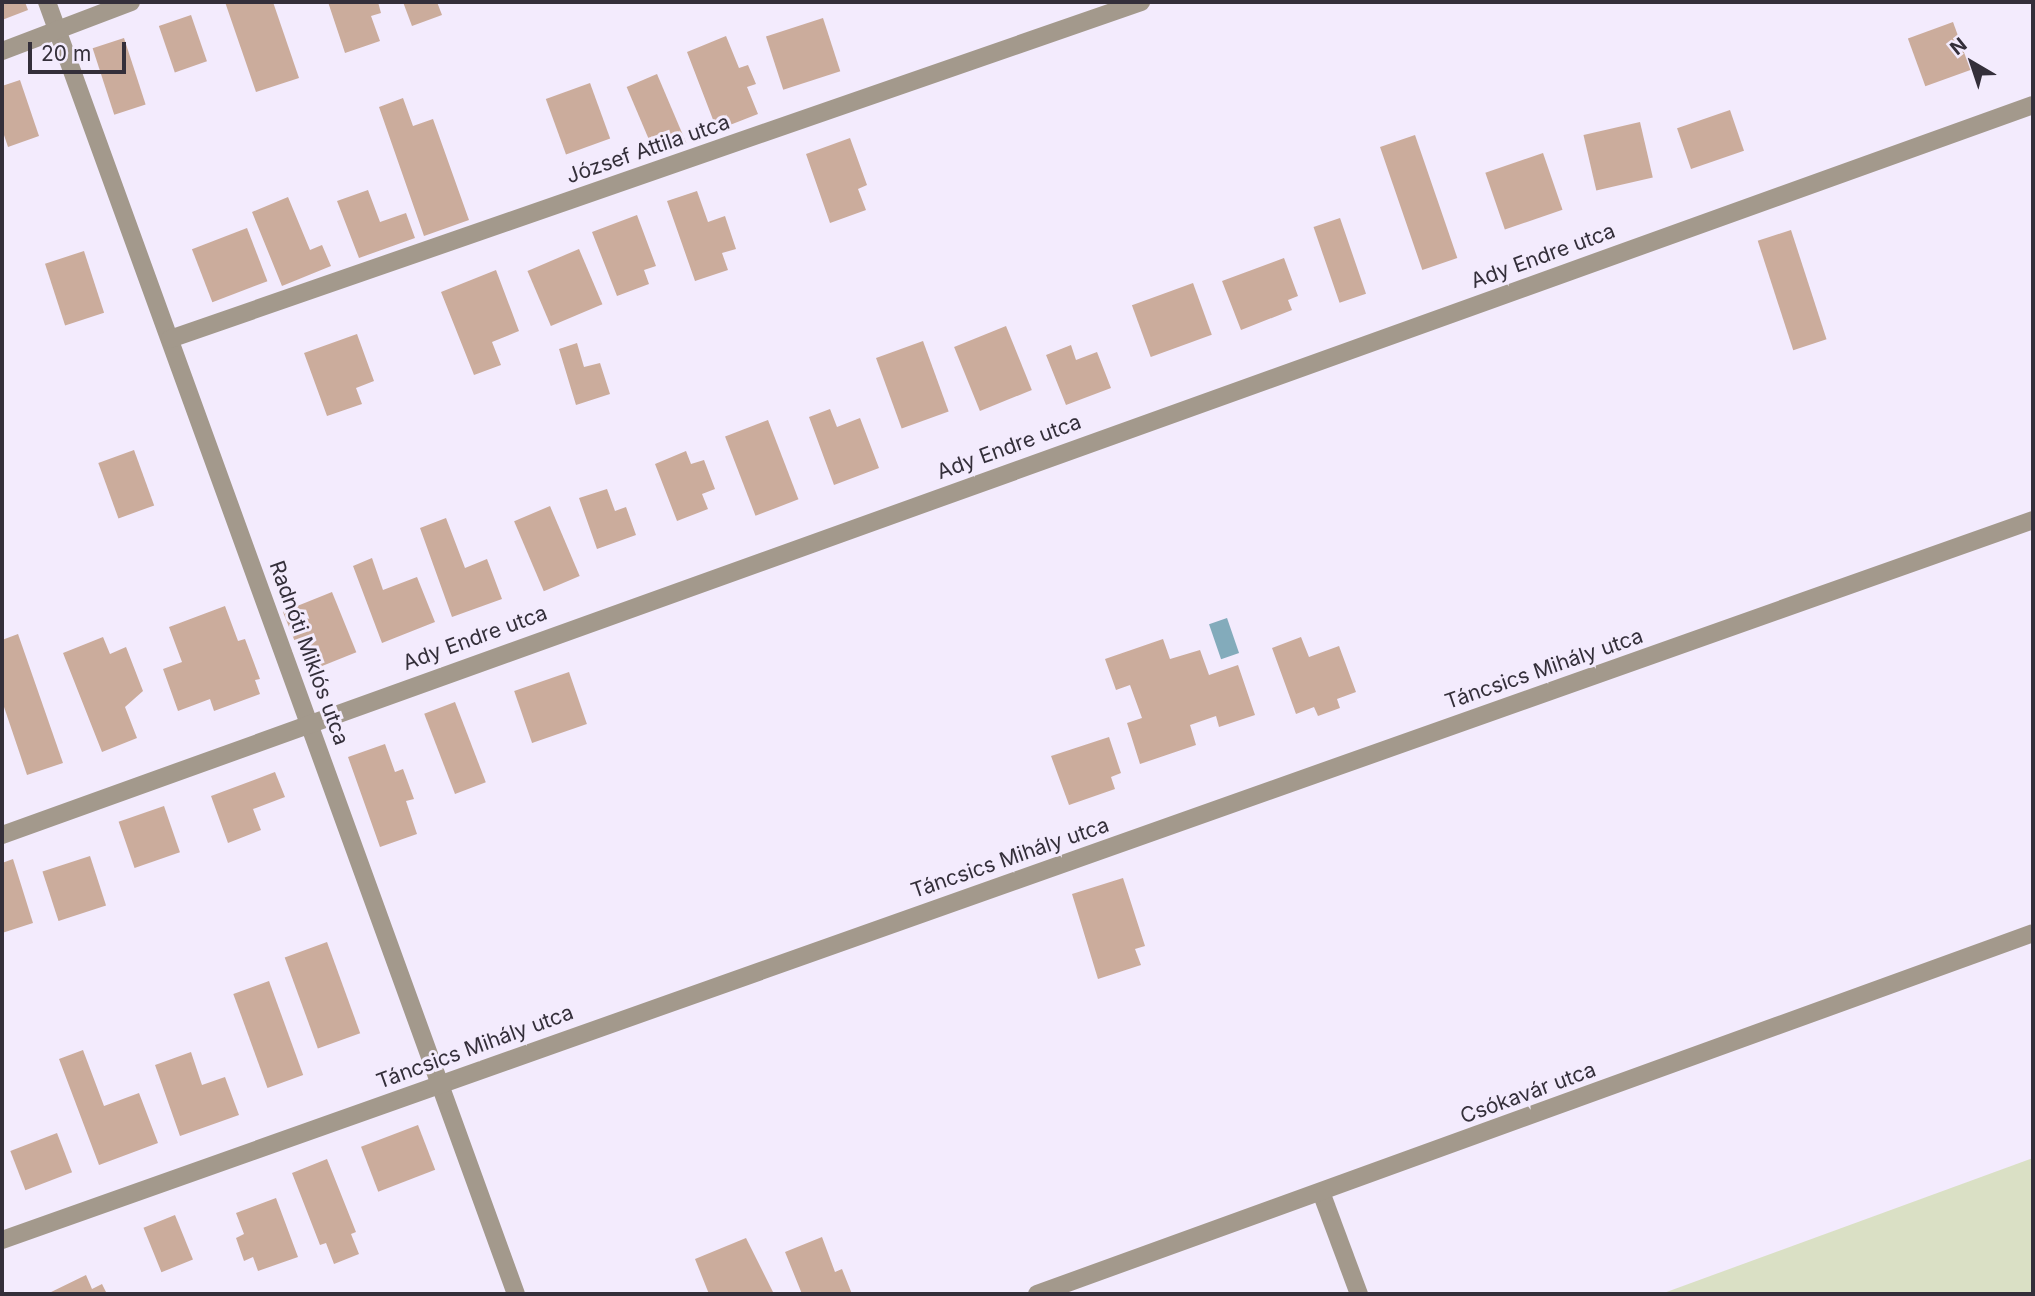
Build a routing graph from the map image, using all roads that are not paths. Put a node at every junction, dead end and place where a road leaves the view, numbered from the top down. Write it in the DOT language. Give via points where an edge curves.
graph roads {
  1 [pos="47,2"];
  2 [pos="131,2"];
  3 [pos="1141,2"];
  4 [pos="57,27"];
  5 [pos="2,51"];
  6 [pos="2033,105"];
  7 [pos="170,340"];
  8 [pos="2033,520"];
  9 [pos="311,723"];
  10 [pos="2,835"];
  11 [pos="2033,933"];
  12 [pos="441,1083"];
  13 [pos="1321,1192"];
  14 [pos="2,1240"];
  15 [pos="516,1294"];
  16 [pos="1037,1294"];
  17 [pos="1359,1294"];
  1 -- 4 [label="street, Radnóti Miklós utca"];
  2 -- 4 [label="street"];
  3 -- 7 [label="street, József Attila utca"];
  4 -- 5 [label="street"];
  4 -- 7 [label="street, Radnóti Miklós utca"];
  6 -- 9 [label="street, Ady Endre utca"];
  7 -- 9 [label="street, Radnóti Miklós utca"];
  8 -- 12 [label="street, Táncsics Mihály utca"];
  9 -- 10 [label="street, Ady Endre utca"];
  9 -- 12 [label="street, Radnóti Miklós utca"];
  11 -- 13 [label="street, Csókavár utca"];
  12 -- 14 [label="street, Táncsics Mihály utca"];
  12 -- 15 [label="street, Radnóti Miklós utca"];
  13 -- 16 [label="street, Csókavár utca"];
  13 -- 17 [label="street"];
}
